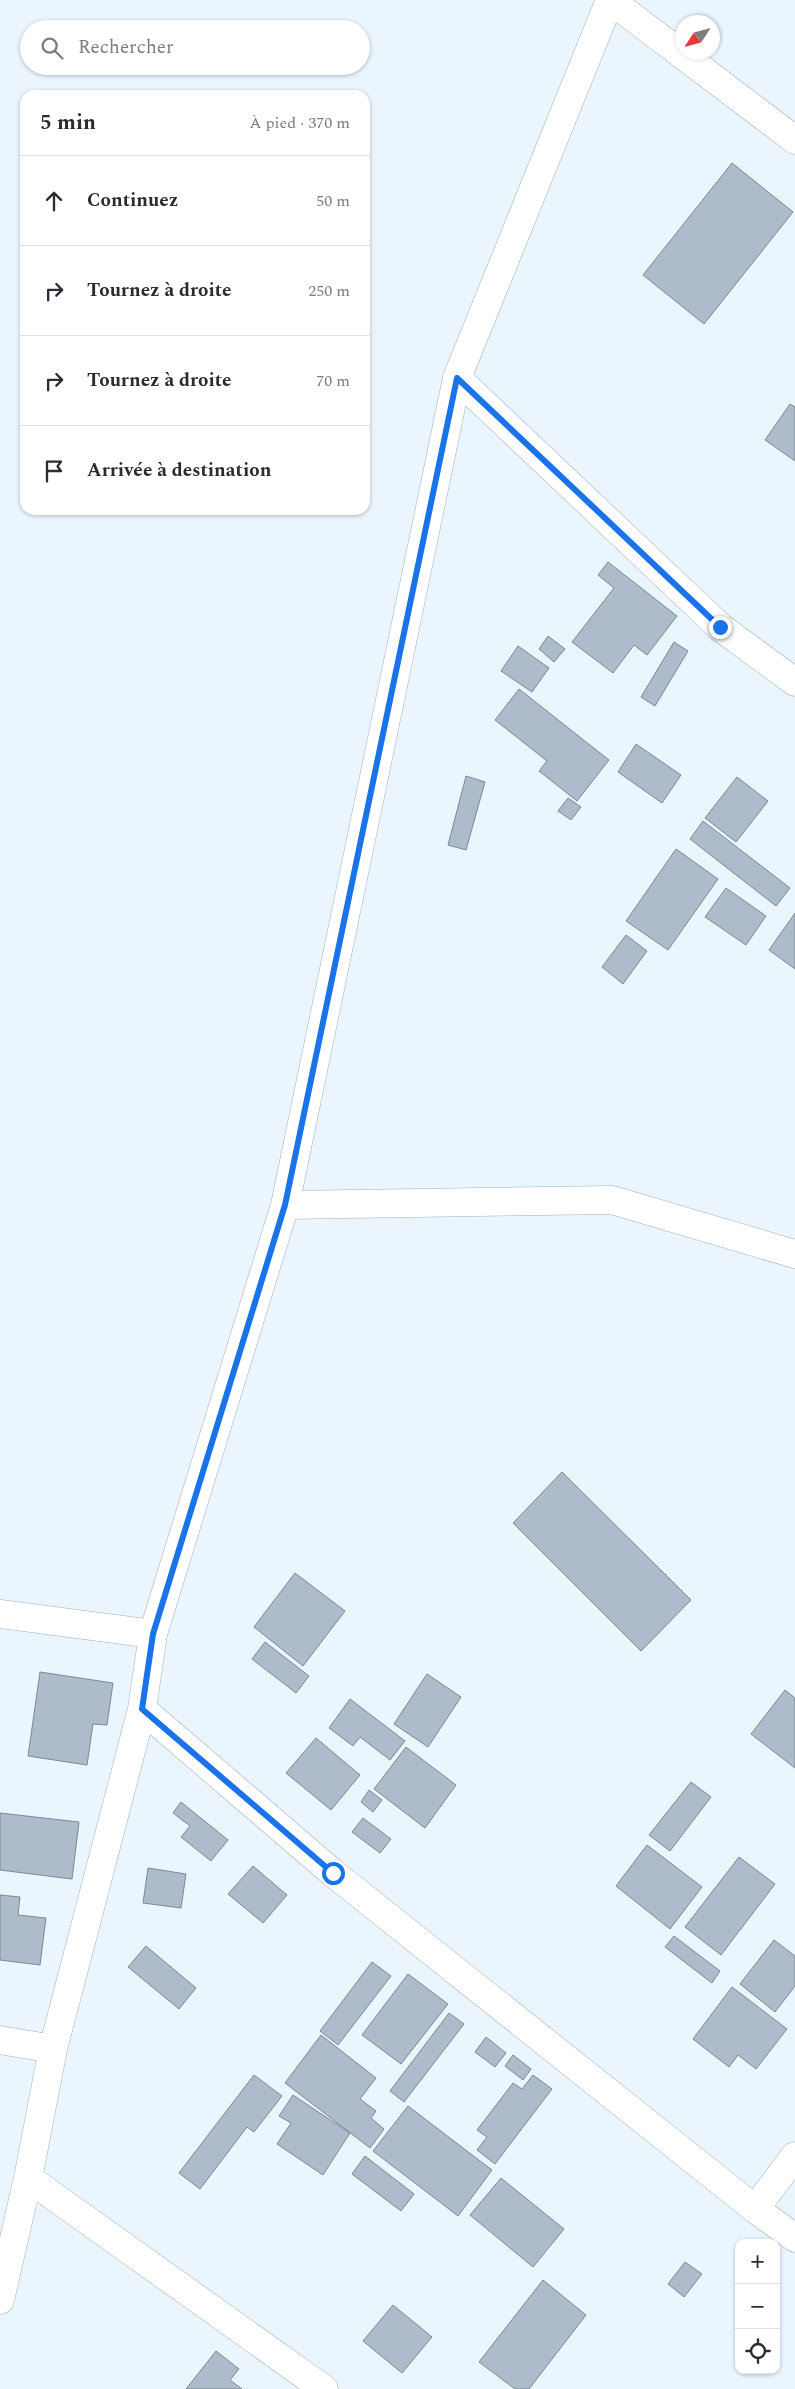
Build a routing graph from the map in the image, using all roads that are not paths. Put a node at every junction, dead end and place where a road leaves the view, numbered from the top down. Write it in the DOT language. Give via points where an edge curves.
graph roads {
  1 [pos="610,0"];
  2 [pos="795,140"];
  3 [pos="457,378"];
  4 [pos="795,682"];
  5 [pos="285,1205"];
  6 [pos="795,1254"];
  7 [pos="0,1614"];
  8 [pos="153,1634"];
  9 [pos="142,1709"];
  10 [pos="0,2040"];
  11 [pos="53,2050"];
  12 [pos="795,2156"];
  13 [pos="28,2178"];
  14 [pos="755,2209"];
  15 [pos="795,2238"];
  16 [pos="0,2300"];
  17 [pos="324,2389"];
  1 -- 2 [label="street"];
  1 -- 3 [label="street"];
  3 -- 4 [label="street" via="720,627"];
  3 -- 5 [label="street"];
  5 -- 6 [label="street" via="612,1200"];
  5 -- 8 [label="street"];
  7 -- 8 [label="street"];
  8 -- 9 [label="street"];
  9 -- 11 [label="street"];
  9 -- 14 [label="street" via="333,1873"];
  10 -- 11 [label="street"];
  11 -- 13 [label="street"];
  12 -- 14 [label="street"];
  13 -- 16 [label="street"];
  13 -- 17 [label="street"];
  14 -- 15 [label="street"];
}
